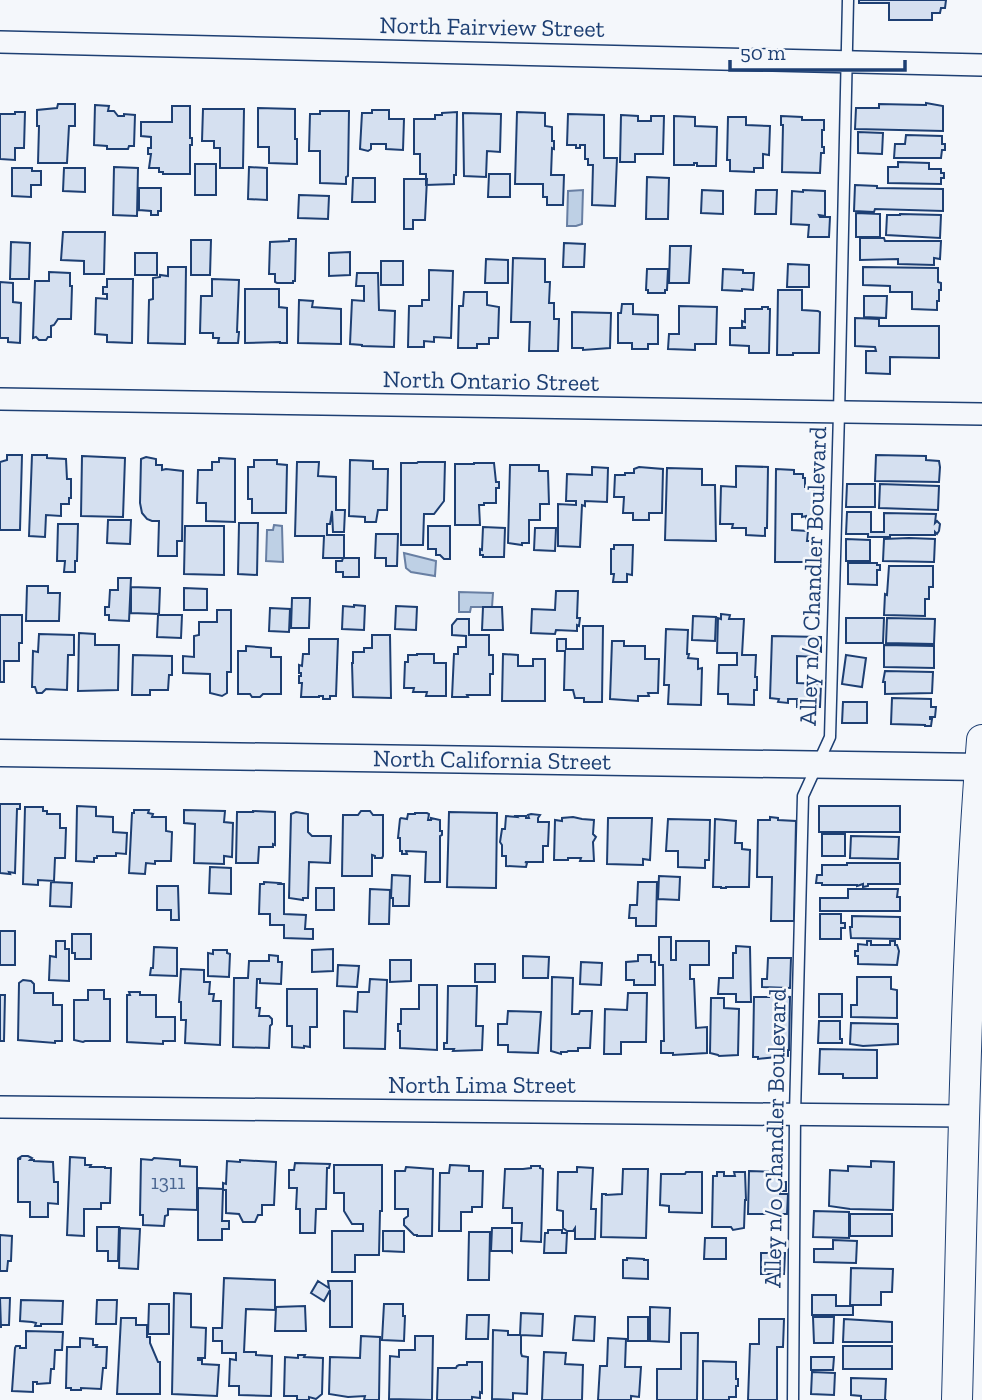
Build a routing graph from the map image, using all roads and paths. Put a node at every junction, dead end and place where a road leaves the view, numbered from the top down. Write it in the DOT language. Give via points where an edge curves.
graph roads {
  1 [pos="848,0"];
  2 [pos="0,42"];
  3 [pos="846,62"];
  4 [pos="982,65"];
  5 [pos="0,399"];
  6 [pos="839,413"];
  7 [pos="982,414"];
  8 [pos="0,753"];
  9 [pos="981,758"];
  10 [pos="817,766"];
  11 [pos="0,1107"];
  12 [pos="795,1114"];
  13 [pos="964,1116"];
  14 [pos="793,1400"];
  15 [pos="957,1400"];
  1 -- 3 [label="lane, Alley n/o Chandler Boulevard"];
  2 -- 3 [label="street, North Fairview Street"];
  3 -- 4 [label="street, North Fairview Street"];
  3 -- 6 [label="lane, Alley n/o Chandler Boulevard"];
  5 -- 6 [label="street, North Ontario Street"];
  6 -- 7 [label="street, North Ontario Street"];
  6 -- 10 [label="lane, Alley n/o Chandler Boulevard" via="830,737"];
  8 -- 10 [label="street, North California Street"];
  9 -- 10 [label="street, North California Street"];
  9 -- 13 [label="main road"];
  10 -- 12 [label="lane, Alley n/o Chandler Boulevard" via="803,796"];
  11 -- 12 [label="street, North Lima Street"];
  12 -- 13 [label="street, North Lima Street"];
  12 -- 14 [label="lane, Alley n/o Chandler Boulevard"];
  13 -- 15 [label="main road"];
}
